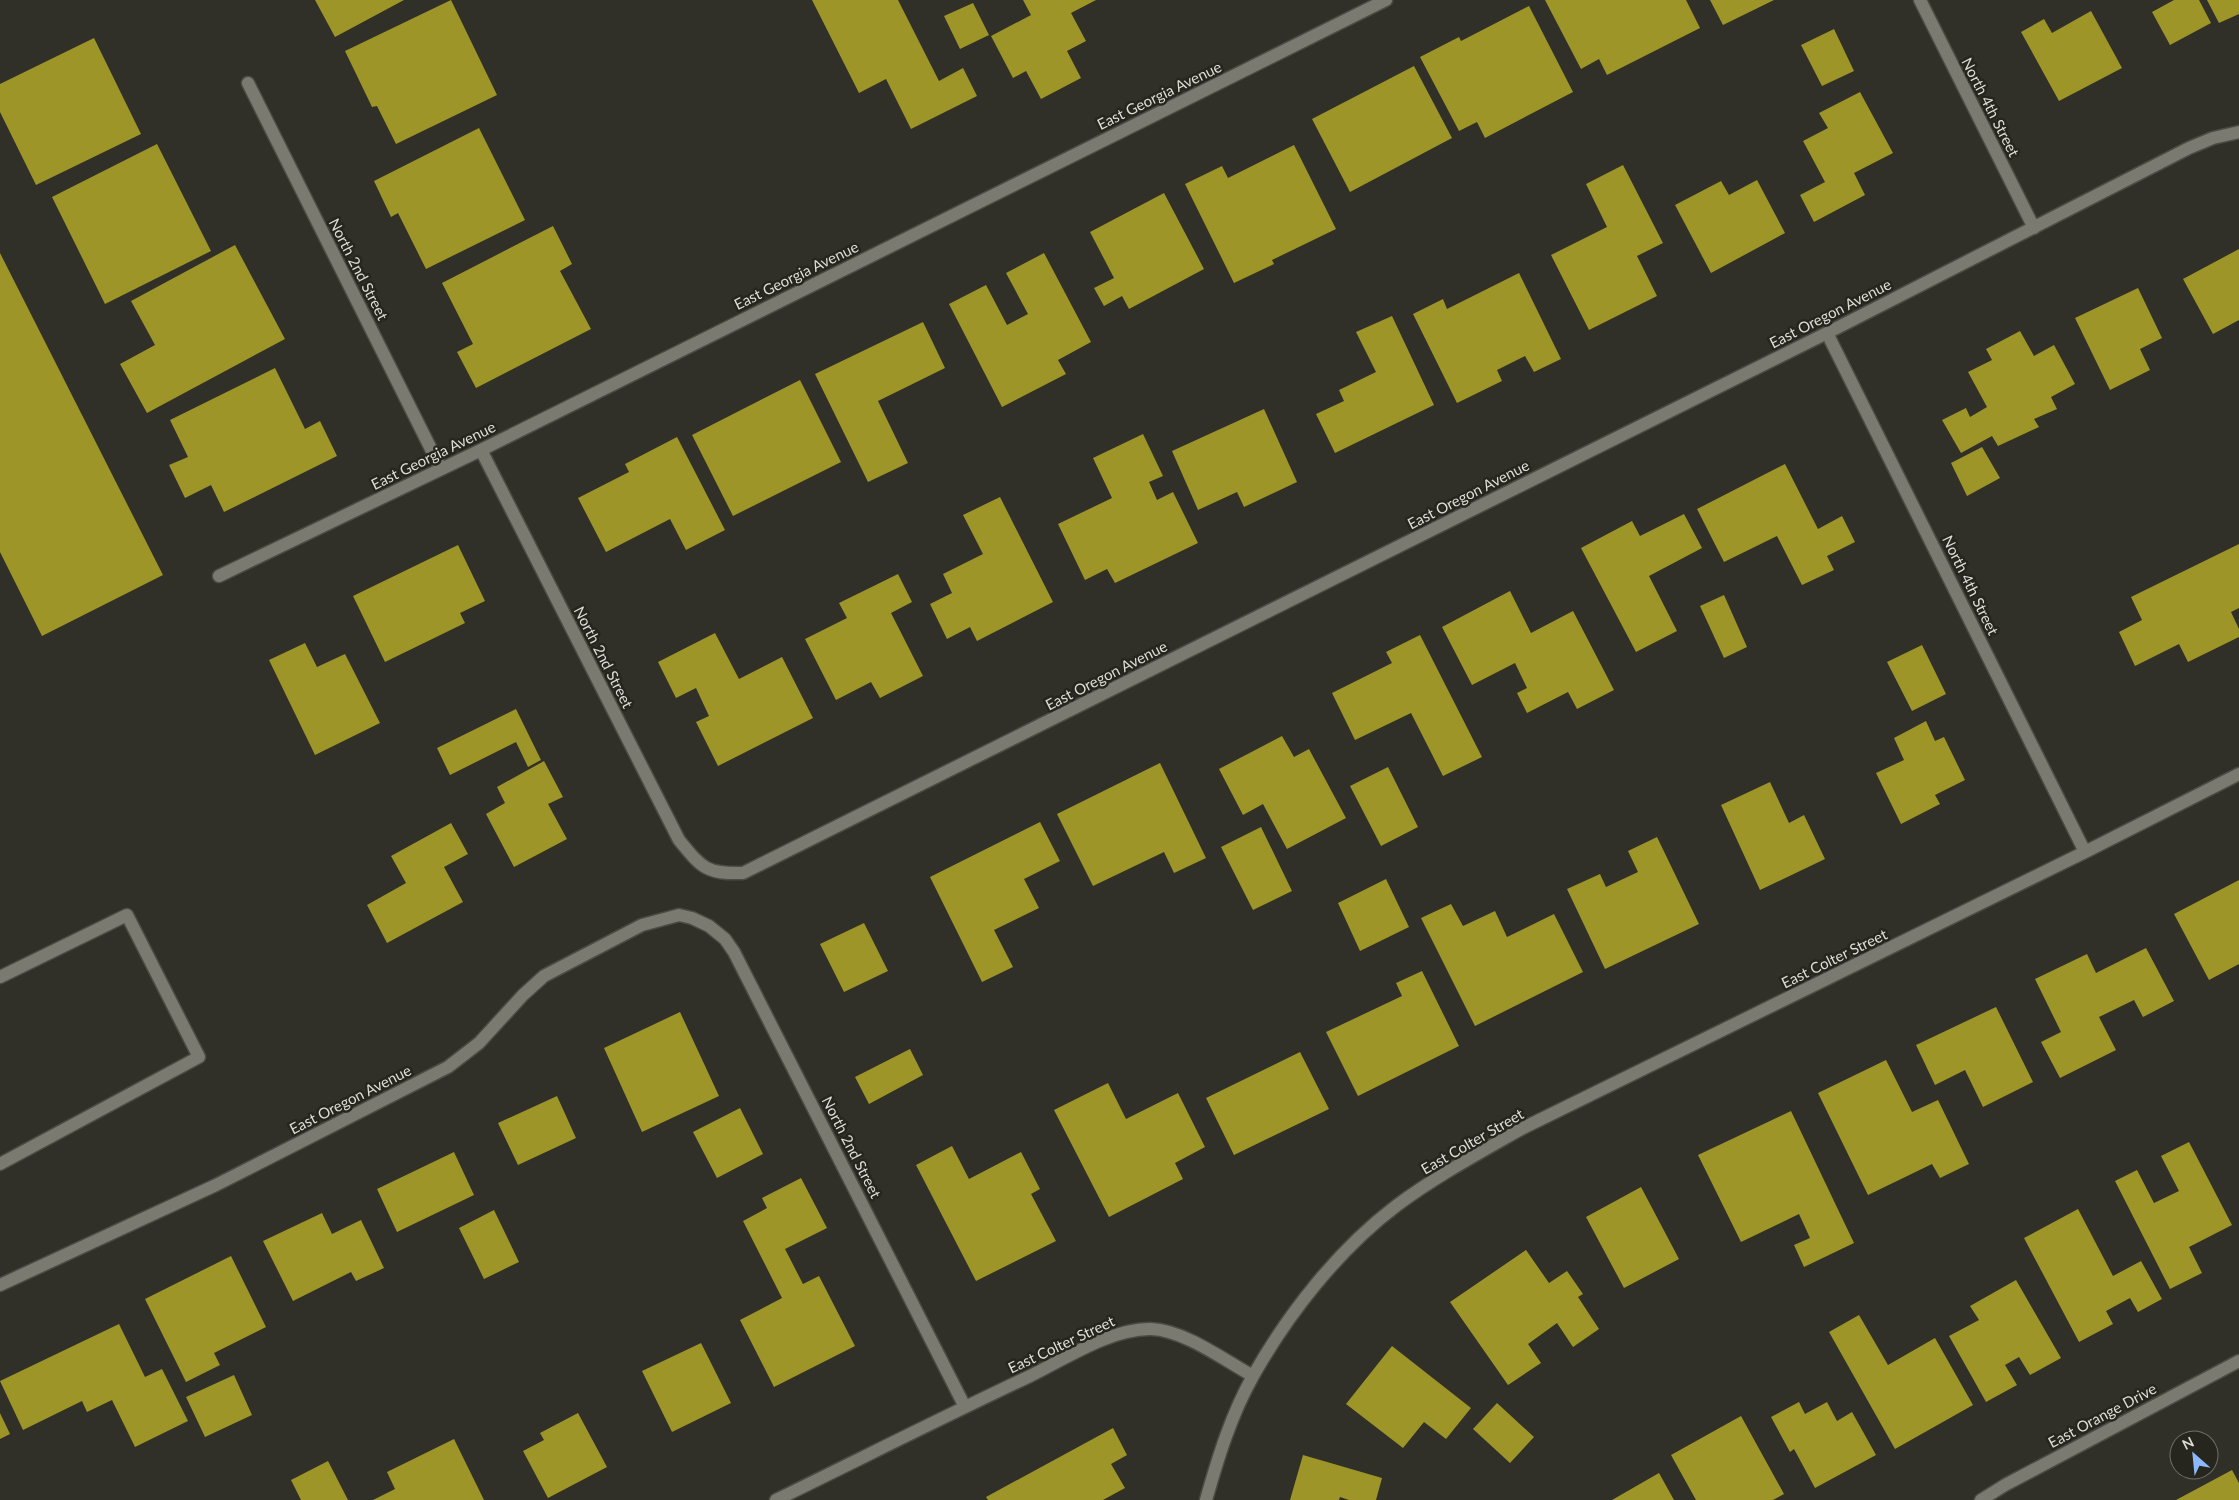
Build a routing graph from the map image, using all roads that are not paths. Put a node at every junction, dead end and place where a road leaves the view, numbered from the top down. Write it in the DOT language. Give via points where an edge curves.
graph roads {
  1 [pos="1386,0"];
  2 [pos="1920,0"];
  3 [pos="248,83"];
  4 [pos="2239,132"];
  5 [pos="2034,228"];
  6 [pos="1827,333"];
  7 [pos="481,450"];
  8 [pos="441,470"];
  9 [pos="219,576"];
  10 [pos="2239,774"];
  11 [pos="2085,852"];
  12 [pos="709,871"];
  13 [pos="692,918"];
  14 [pos="0,977"];
  15 [pos="0,1164"];
  16 [pos="0,1285"];
  17 [pos="2239,1361"];
  18 [pos="1253,1376"];
  19 [pos="965,1406"];
  20 [pos="776,1500"];
  21 [pos="1206,1500"];
  22 [pos="1981,1500"];
  1 -- 7 [label="street, East Georgia Avenue"];
  2 -- 5 [label="street, North 4th Street"];
  3 -- 8 [label="street, North 2nd Street"];
  4 -- 5 [label="street, East Oregon Avenue" via="2189,148"];
  5 -- 6 [label="street, East Oregon Avenue"];
  6 -- 11 [label="street, North 4th Street"];
  6 -- 12 [label="street, East Oregon Avenue" via="761,866 743,873"];
  7 -- 8 [label="street, East Georgia Avenue"];
  7 -- 12 [label="street, North 2nd Street" via="669,822 684,847"];
  8 -- 9 [label="street, East Georgia Avenue"];
  10 -- 11 [label="street, East Colter Street"];
  11 -- 18 [label="street, East Colter Street" via="1522,1129 1448,1171 1396,1206 1352,1244 1309,1292"];
  13 -- 16 [label="street, East Oregon Avenue" via="679,915 642,925 577,958 544,976 480,1043 448,1067 216,1185"];
  13 -- 19 [label="street, North 2nd Street" via="709,926 725,939 734,952"];
  14 -- 15 [label="street" via="128,915 199,1057"];
  17 -- 22 [label="street, East Orange Drive"];
  18 -- 19 [label="street, East Colter Street" via="1179,1335 1152,1329 1129,1331"];
  18 -- 21 [label="street" via="1222,1446"];
  19 -- 20 [label="street, East Colter Street"];
}
